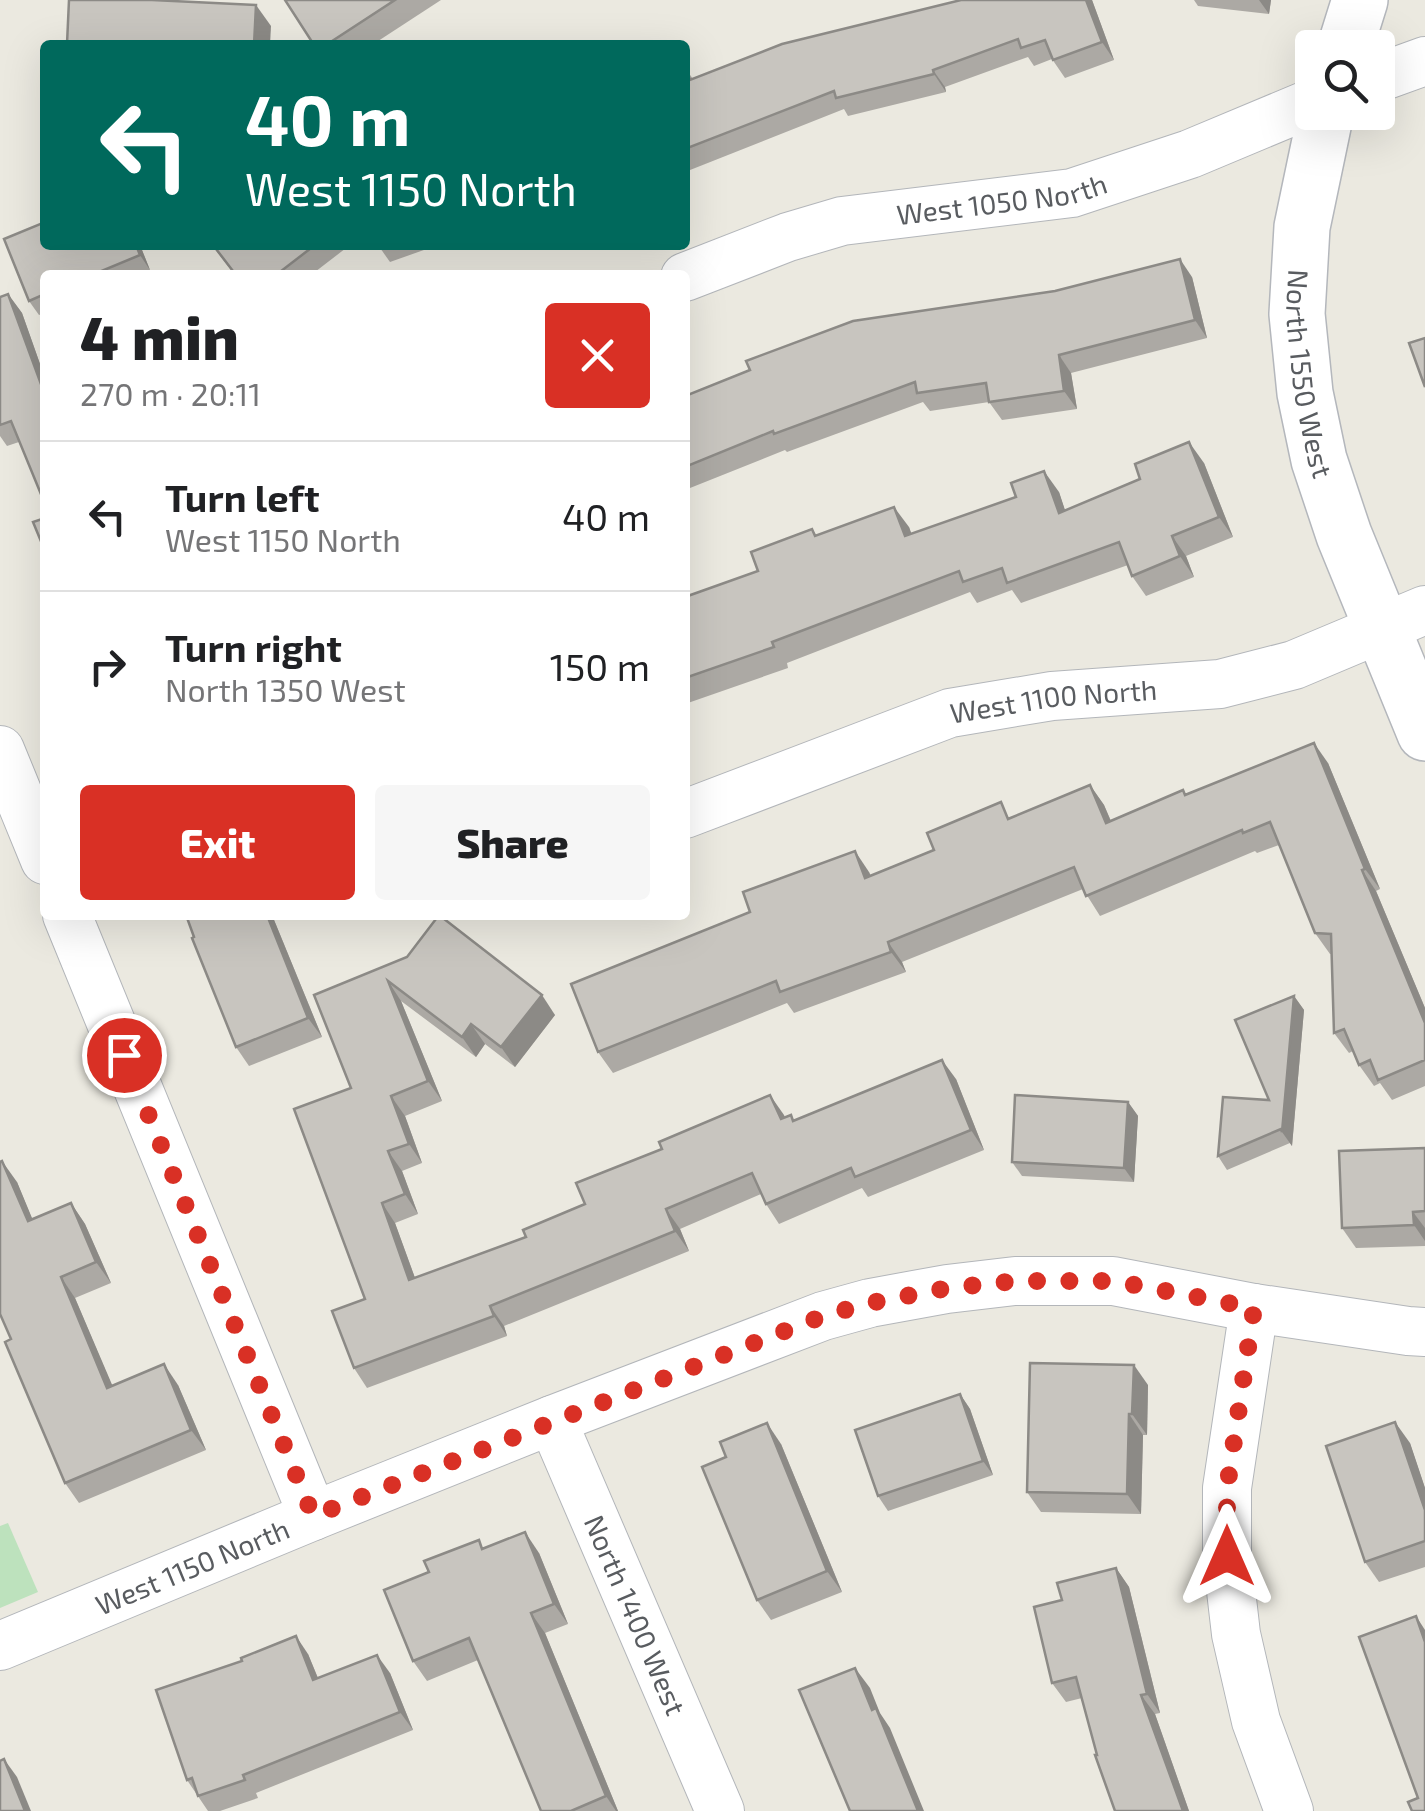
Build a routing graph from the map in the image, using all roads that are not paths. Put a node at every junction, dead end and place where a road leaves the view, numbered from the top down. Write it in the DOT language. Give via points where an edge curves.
graph roads {
  1 [pos="1360,0"];
  2 [pos="1351,30"];
  3 [pos="1425,61"];
  4 [pos="1395,72"];
  5 [pos="1295,109"];
  6 [pos="1322,130"];
  7 [pos="690,275"];
  8 [pos="1403,619"];
  9 [pos="1425,733"];
  10 [pos="0,750"];
  11 [pos="690,812"];
  12 [pos="40,848"];
  13 [pos="70,920"];
  14 [pos="1254,1308"];
  15 [pos="1425,1332"];
  16 [pos="552,1420"];
  17 [pos="313,1516"];
  18 [pos="0,1646"];
  19 [pos="720,1811"];
  20 [pos="1288,1811"];
  1 -- 2 [label="street"];
  3 -- 4 [label="street"];
  5 -- 7 [label="street, West 1050 North" via="1072,193 842,221"];
  6 -- 8 [label="street, North 1550 West" via="1302,227 1297,314 1304,393 1344,534"];
  8 -- 9 [label="street, North 1550 West"];
  8 -- 11 [label="street, West 1100 North" via="1294,665 1220,684 1052,696 950,712"];
  10 -- 12 [label="street"];
  13 -- 17 [label="street"];
  14 -- 15 [label="street, West 1150 North"];
  14 -- 16 [label="street, West 1150 North" via="1114,1281 948,1288 823,1316"];
  14 -- 20 [label="street" via="1227,1488 1227,1556 1256,1721"];
  16 -- 17 [label="street, West 1150 North"];
  16 -- 19 [label="street, North 1400 West"];
  17 -- 18 [label="street, West 1150 North"];
}
